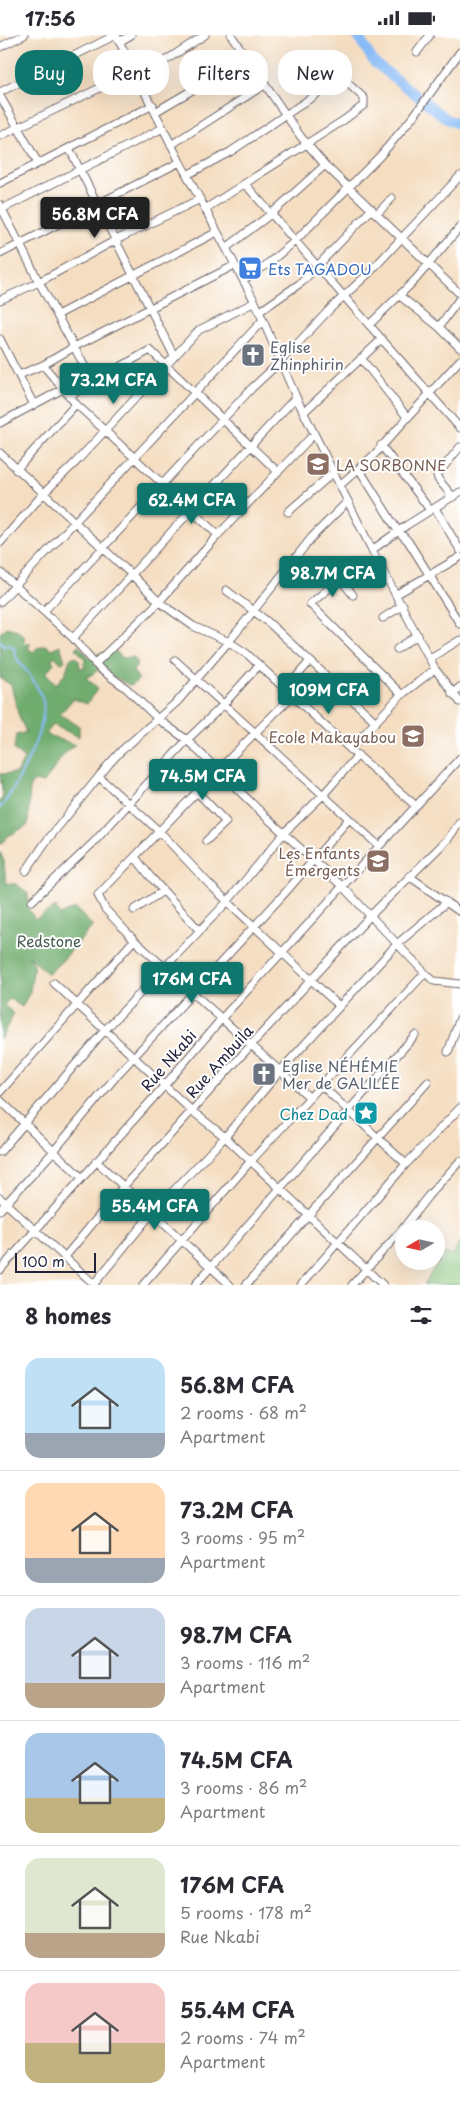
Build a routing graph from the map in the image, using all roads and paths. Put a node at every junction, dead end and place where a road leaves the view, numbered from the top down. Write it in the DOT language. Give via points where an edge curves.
graph roads {
  1 [pos="24,35"];
  2 [pos="131,35"];
  3 [pos="205,35"];
  4 [pos="231,35"];
  5 [pos="430,35"];
  6 [pos="117,37"];
  7 [pos="0,47"];
  8 [pos="124,50"];
  9 [pos="241,50"];
  10 [pos="417,52"];
  11 [pos="460,52"];
  12 [pos="169,56"];
  13 [pos="268,91"];
  14 [pos="0,94"];
  15 [pos="93,94"];
  16 [pos="147,95"];
  17 [pos="181,95"];
  18 [pos="248,95"];
  19 [pos="154,109"];
  20 [pos="285,115"];
  21 [pos="18,127"];
  22 [pos="163,129"];
  23 [pos="0,136"];
  24 [pos="306,143"];
  25 [pos="171,145"];
  26 [pos="69,148"];
  27 [pos="180,162"];
  28 [pos="38,163"];
  29 [pos="325,165"];
  30 [pos="79,170"];
  31 [pos="187,175"];
  32 [pos="460,176"];
  33 [pos="0,183"];
  34 [pos="245,184"];
  35 [pos="349,187"];
  36 [pos="392,198"];
  37 [pos="200,199"];
  38 [pos="98,205"];
  39 [pos="1,208"];
  40 [pos="205,209"];
  41 [pos="374,212"];
  42 [pos="271,213"];
  43 [pos="460,227"];
  44 [pos="217,232"];
  45 [pos="402,237"];
  46 [pos="116,240"];
  47 [pos="295,241"];
  48 [pos="20,245"];
  49 [pos="226,248"];
  50 [pos="0,254"];
  51 [pos="428,264"];
  52 [pos="235,265"];
  53 [pos="318,267"];
  54 [pos="134,275"];
  55 [pos="243,280"];
  56 [pos="39,282"];
  57 [pos="460,294"];
  58 [pos="343,296"];
  59 [pos="400,296"];
  60 [pos="460,298"];
  61 [pos="0,300"];
  62 [pos="255,302"];
  63 [pos="150,308"];
  64 [pos="259,312"];
  65 [pos="56,315"];
  66 [pos="263,320"];
  67 [pos="369,325"];
  68 [pos="439,327"];
  69 [pos="0,339"];
  70 [pos="382,339"];
  71 [pos="74,347"];
  72 [pos="460,348"];
  73 [pos="174,356"];
  74 [pos="361,358"];
  75 [pos="460,360"];
  76 [pos="280,361"];
  77 [pos="43,365"];
  78 [pos="165,365"];
  79 [pos="454,366"];
  80 [pos="460,372"];
  81 [pos="19,375"];
  82 [pos="93,382"];
  83 [pos="63,389"];
  84 [pos="194,393"];
  85 [pos="429,394"];
  86 [pos="69,396"];
  87 [pos="296,397"];
  88 [pos="76,404"];
  89 [pos="34,405"];
  90 [pos="304,412"];
  91 [pos="407,417"];
  92 [pos="222,419"];
  93 [pos="0,423"];
  94 [pos="460,428"];
  95 [pos="105,430"];
  96 [pos="314,434"];
  97 [pos="381,445"];
  98 [pos="251,446"];
  99 [pos="460,447"];
  100 [pos="0,453"];
  101 [pos="134,457"];
  102 [pos="16,469"];
  103 [pos="359,469"];
  104 [pos="334,471"];
  105 [pos="278,472"];
  106 [pos="162,482"];
  107 [pos="340,485"];
  108 [pos="460,492"];
  109 [pos="44,493"];
  110 [pos="453,497"];
  111 [pos="348,501"];
  112 [pos="432,509"];
  113 [pos="191,510"];
  114 [pos="288,512"];
  115 [pos="75,521"];
  116 [pos="398,531"];
  117 [pos="218,535"];
  118 [pos="0,543"];
  119 [pos="102,548"];
  120 [pos="372,550"];
  121 [pos="460,550"];
  122 [pos="460,557"];
  123 [pos="0,572"];
  124 [pos="131,574"];
  125 [pos="430,575"];
  126 [pos="16,587"];
  127 [pos="226,590"];
  128 [pos="397,594"];
  129 [pos="353,595"];
  130 [pos="0,602"];
  131 [pos="159,602"];
  132 [pos="403,605"];
  133 [pos="44,611"];
  134 [pos="253,612"];
  135 [pos="383,619"];
  136 [pos="460,624"];
  137 [pos="418,635"];
  138 [pos="73,638"];
  139 [pos="460,640"];
  140 [pos="229,642"];
  141 [pos="397,649"];
  142 [pos="430,658"];
  143 [pos="175,659"];
  144 [pos="310,661"];
  145 [pos="95,664"];
  146 [pos="260,665"];
  147 [pos="436,669"];
  148 [pos="196,680"];
  149 [pos="460,687"];
  150 [pos="285,690"];
  151 [pos="452,693"];
  152 [pos="402,695"];
  153 [pos="292,697"];
  154 [pos="460,702"];
  155 [pos="224,705"];
  156 [pos="158,719"];
  157 [pos="375,721"];
  158 [pos="256,734"];
  159 [pos="187,740"];
  160 [pos="350,749"];
  161 [pos="358,755"];
  162 [pos="460,758"];
  163 [pos="218,770"];
  164 [pos="98,777"];
  165 [pos="197,792"];
  166 [pos="323,795"];
  167 [pos="129,804"];
  168 [pos="416,806"];
  169 [pos="349,819"];
  170 [pos="460,822"];
  171 [pos="160,832"];
  172 [pos="284,833"];
  173 [pos="206,841"];
  174 [pos="379,846"];
  175 [pos="135,857"];
  176 [pos="314,860"];
  177 [pos="26,871"];
  178 [pos="409,875"];
  179 [pos="342,886"];
  180 [pos="163,891"];
  181 [pos="32,901"];
  182 [pos="228,901"];
  183 [pos="447,902"];
  184 [pos="134,910"];
  185 [pos="460,912"];
  186 [pos="370,916"];
  187 [pos="254,926"];
  188 [pos="199,930"];
  189 [pos="134,940"];
  190 [pos="397,944"];
  191 [pos="283,953"];
  192 [pos="165,965"];
  193 [pos="425,973"];
  194 [pos="312,980"];
  195 [pos="54,983"];
  196 [pos="460,984"];
  197 [pos="194,991"];
  198 [pos="77,1005"];
  199 [pos="339,1006"];
  200 [pos="223,1017"];
  201 [pos="460,1018"];
  202 [pos="105,1031"];
  203 [pos="414,1035"];
  204 [pos="252,1044"];
  205 [pos="448,1052"];
  206 [pos="134,1057"];
  207 [pos="280,1071"];
  208 [pos="428,1082"];
  209 [pos="165,1085"];
  210 [pos="320,1085"];
  211 [pos="0,1092"];
  212 [pos="309,1097"];
  213 [pos="0,1100"];
  214 [pos="460,1109"];
  215 [pos="192,1111"];
  216 [pos="349,1112"];
  217 [pos="25,1124"];
  218 [pos="224,1137"];
  219 [pos="378,1139"];
  220 [pos="0,1152"];
  221 [pos="54,1152"];
  222 [pos="96,1161"];
  223 [pos="460,1161"];
  224 [pos="250,1162"];
  225 [pos="406,1164"];
  226 [pos="82,1178"];
  227 [pos="123,1187"];
  228 [pos="279,1189"];
  229 [pos="3,1201"];
  230 [pos="0,1210"];
  231 [pos="152,1213"];
  232 [pos="309,1216"];
  233 [pos="410,1220"];
  234 [pos="34,1231"];
  235 [pos="395,1239"];
  236 [pos="182,1241"];
  237 [pos="338,1243"];
  238 [pos="64,1258"];
  239 [pos="211,1267"];
  240 [pos="366,1269"];
  241 [pos="0,1271"];
  242 [pos="94,1284"];
  243 [pos="143,1285"];
  244 [pos="195,1285"];
  245 [pos="230,1285"];
  246 [pos="246,1285"];
  247 [pos="301,1285"];
  248 [pos="352,1285"];
  249 [pos="383,1285"];
  1 -- 7 [label="street"];
  2 -- 6 [label="street"];
  3 -- 12 [label="street"];
  4 -- 9 [label="street"];
  5 -- 10 [label="street"];
  6 -- 8 [label="street"];
  6 -- 14 [label="street"];
  11 -- 35 [label="street" via="413,117"];
  13 -- 20 [label="street"];
  14 -- 21 [label="street"];
  15 -- 21 [label="street"];
  16 -- 19 [label="street"];
  17 -- 19 [label="street"];
  18 -- 25 [label="street"];
  19 -- 22 [label="street"];
  19 -- 26 [label="street"];
  20 -- 24 [label="street"];
  20 -- 24 [label="street" via="339,78 364,99 364,105"];
  20 -- 31 [label="street"];
  21 -- 23 [label="street"];
  21 -- 28 [label="street"];
  22 -- 25 [label="street"];
  22 -- 30 [label="street"];
  24 -- 29 [label="street"];
  24 -- 34 [label="street"];
  25 -- 27 [label="street"];
  26 -- 28 [label="street"];
  26 -- 30 [label="street"];
  27 -- 31 [label="street"];
  27 -- 38 [label="street"];
  28 -- 33 [label="street"];
  29 -- 35 [label="street"];
  29 -- 42 [label="street"];
  30 -- 38 [label="street"];
  30 -- 39 [label="street"];
  31 -- 37 [label="street"];
  32 -- 45 [label="street"];
  34 -- 40 [label="street"];
  34 -- 42 [label="street"];
  35 -- 41 [label="street"];
  35 -- 47 [label="street"];
  36 -- 41 [label="street"];
  37 -- 40 [label="street"];
  37 -- 46 [label="street"];
  38 -- 46 [label="street"];
  38 -- 48 [label="street"];
  39 -- 48 [label="street"];
  40 -- 44 [label="street"];
  41 -- 45 [label="street"];
  41 -- 53 [label="street"];
  42 -- 47 [label="street"];
  42 -- 49 [label="street"];
  43 -- 51 [label="street"];
  44 -- 49 [label="street"];
  44 -- 54 [label="street"];
  45 -- 51 [label="street"];
  45 -- 58 [label="street"];
  46 -- 54 [label="street"];
  46 -- 56 [label="street"];
  47 -- 53 [label="street"];
  47 -- 55 [label="street"];
  48 -- 50 [label="street"];
  48 -- 56 [label="street"];
  49 -- 52 [label="street"];
  51 -- 57 [label="street"];
  51 -- 59 [label="street"];
  52 -- 55 [label="street"];
  52 -- 63 [label="street"];
  53 -- 58 [label="street"];
  53 -- 64 [label="street" via="289,293"];
  54 -- 63 [label="street"];
  54 -- 65 [label="street"];
  55 -- 62 [label="street"];
  56 -- 61 [label="street"];
  56 -- 65 [label="street"];
  58 -- 67 [label="street"];
  58 -- 76 [label="street"];
  59 -- 67 [label="street"];
  59 -- 68 [label="street"];
  60 -- 68 [label="street"];
  62 -- 64 [label="street"];
  62 -- 73 [label="street" via="203,327"];
  63 -- 71 [label="street"];
  63 -- 73 [label="street"];
  64 -- 66 [label="street"];
  65 -- 71 [label="street"];
  66 -- 76 [label="street"];
  66 -- 84 [label="street"];
  67 -- 70 [label="street"];
  68 -- 72 [label="street"];
  69 -- 81 [label="street"];
  70 -- 74 [label="street"];
  70 -- 85 [label="street"];
  71 -- 77 [label="street"];
  71 -- 82 [label="street"];
  73 -- 78 [label="street"];
  74 -- 90 [label="street"];
  74 -- 91 [label="street"];
  75 -- 79 [label="street"];
  76 -- 87 [label="street"];
  76 -- 92 [label="street"];
  77 -- 81 [label="street"];
  77 -- 83 [label="street"];
  78 -- 82 [label="street" via="147,350"];
  78 -- 84 [label="street"];
  78 -- 95 [label="street"];
  79 -- 80 [label="street"];
  79 -- 85 [label="street"];
  81 -- 89 [label="street"];
  82 -- 86 [label="street"];
  83 -- 86 [label="street"];
  83 -- 89 [label="street"];
  84 -- 92 [label="street"];
  84 -- 101 [label="street"];
  85 -- 91 [label="street"];
  85 -- 94 [label="street"];
  86 -- 88 [label="street"];
  87 -- 90 [label="street"];
  87 -- 98 [label="street"];
  88 -- 95 [label="street"];
  88 -- 102 [label="street"];
  89 -- 93 [label="street"];
  90 -- 96 [label="street"];
  91 -- 97 [label="street"];
  92 -- 98 [label="street"];
  92 -- 106 [label="street"];
  95 -- 101 [label="street"];
  95 -- 109 [label="street"];
  96 -- 104 [label="street"];
  96 -- 105 [label="street"];
  97 -- 103 [label="street"];
  97 -- 112 [label="street"];
  98 -- 105 [label="street"];
  98 -- 113 [label="street"];
  99 -- 110 [label="street" via="437,475"];
  100 -- 102 [label="street"];
  101 -- 106 [label="street"];
  101 -- 115 [label="street"];
  102 -- 109 [label="street"];
  103 -- 107 [label="street"];
  103 -- 116 [label="street"];
  104 -- 107 [label="street"];
  104 -- 114 [label="street"];
  105 -- 117 [label="street"];
  106 -- 113 [label="street"];
  106 -- 119 [label="street"];
  107 -- 111 [label="street"];
  108 -- 110 [label="street"];
  109 -- 115 [label="street"];
  109 -- 118 [label="street"];
  110 -- 112 [label="street"];
  111 -- 120 [label="street"];
  111 -- 134 [label="street" via="312,537"];
  112 -- 116 [label="street"];
  112 -- 121 [label="street"];
  113 -- 117 [label="street"];
  113 -- 124 [label="street"];
  115 -- 119 [label="street"];
  115 -- 126 [label="street"];
  116 -- 120 [label="street"];
  116 -- 125 [label="street"];
  117 -- 131 [label="street"];
  119 -- 124 [label="street"];
  119 -- 133 [label="street"];
  120 -- 128 [label="street"];
  122 -- 125 [label="street"];
  123 -- 126 [label="street"];
  124 -- 131 [label="street"];
  124 -- 138 [label="street"];
  125 -- 128 [label="street"];
  125 -- 136 [label="street"];
  126 -- 130 [label="street"];
  126 -- 133 [label="street"];
  127 -- 134 [label="street"];
  128 -- 132 [label="street"];
  129 -- 152 [label="street" via="342,579 310,603"];
  131 -- 140 [label="street" via="193,626"];
  131 -- 145 [label="street"];
  132 -- 135 [label="street"];
  132 -- 137 [label="street"];
  133 -- 138 [label="street"];
  134 -- 140 [label="street"];
  134 -- 144 [label="street"];
  137 -- 141 [label="street"];
  137 -- 142 [label="street"];
  138 -- 145 [label="street"];
  139 -- 142 [label="street"];
  140 -- 146 [label="street"];
  140 -- 148 [label="street"];
  142 -- 147 [label="street"];
  143 -- 148 [label="street"];
  144 -- 150 [label="street"];
  144 -- 157 [label="street"];
  145 -- 156 [label="street"];
  146 -- 150 [label="street"];
  146 -- 155 [label="street"];
  147 -- 151 [label="street"];
  147 -- 152 [label="street"];
  148 -- 155 [label="street"];
  148 -- 156 [label="street"];
  149 -- 151 [label="street"];
  150 -- 153 [label="street"];
  151 -- 154 [label="street"];
  152 -- 157 [label="street"];
  153 -- 158 [label="street"];
  153 -- 160 [label="street"];
  155 -- 158 [label="street"];
  155 -- 159 [label="street"];
  156 -- 159 [label="street"];
  156 -- 164 [label="street" via="121,751"];
  157 -- 160 [label="street"];
  158 -- 163 [label="street"];
  158 -- 166 [label="street"];
  159 -- 163 [label="street"];
  159 -- 167 [label="street"];
  160 -- 161 [label="street"];
  161 -- 166 [label="street"];
  161 -- 168 [label="street"];
  162 -- 168 [label="street, Rue Nkabi"];
  163 -- 165 [label="street"];
  163 -- 172 [label="street"];
  164 -- 167 [label="street"];
  164 -- 177 [label="street"];
  165 -- 171 [label="street"];
  165 -- 173 [label="street" via="226,822"];
  166 -- 169 [label="street"];
  166 -- 172 [label="street"];
  167 -- 171 [label="street"];
  167 -- 181 [label="street"];
  168 -- 174 [label="street, Rue Nkabi"];
  169 -- 174 [label="street"];
  169 -- 176 [label="street"];
  170 -- 178 [label="street, Rue Ambuila" via="448,839"];
  171 -- 175 [label="street"];
  171 -- 182 [label="street"];
  172 -- 176 [label="street"];
  172 -- 182 [label="street"];
  174 -- 179 [label="street, Rue Nkabi"];
  175 -- 180 [label="street"];
  175 -- 189 [label="street" via="98,895 105,909"];
  176 -- 179 [label="street"];
  176 -- 187 [label="street"];
  178 -- 183 [label="street"];
  178 -- 186 [label="street, Rue Ambuila"];
  179 -- 186 [label="street"];
  179 -- 191 [label="street, Rue Nkabi"];
  180 -- 184 [label="street"];
  180 -- 188 [label="street"];
  182 -- 187 [label="street"];
  182 -- 188 [label="street"];
  183 -- 185 [label="street"];
  183 -- 190 [label="street"];
  186 -- 190 [label="street"];
  186 -- 194 [label="street, Rue Ambuila"];
  187 -- 191 [label="street"];
  187 -- 197 [label="street"];
  188 -- 192 [label="street"];
  189 -- 192 [label="street"];
  189 -- 198 [label="street"];
  190 -- 193 [label="street"];
  190 -- 199 [label="street"];
  191 -- 194 [label="street"];
  191 -- 200 [label="street, Rue Nkabi"];
  192 -- 197 [label="street"];
  192 -- 202 [label="street"];
  193 -- 196 [label="street" via="434,981"];
  193 -- 210 [label="street"];
  194 -- 199 [label="street"];
  194 -- 204 [label="street, Rue Ambuila"];
  195 -- 198 [label="street"];
  197 -- 200 [label="street"];
  197 -- 206 [label="street"];
  198 -- 202 [label="street"];
  198 -- 211 [label="street"];
  199 -- 207 [label="street"];
  200 -- 204 [label="street"];
  200 -- 209 [label="street, Rue Nkabi"];
  201 -- 205 [label="street"];
  202 -- 206 [label="street"];
  202 -- 217 [label="street"];
  203 -- 216 [label="street"];
  204 -- 207 [label="street"];
  204 -- 215 [label="street, Rue Ambuila"];
  206 -- 209 [label="street"];
  206 -- 221 [label="street"];
  207 -- 212 [label="street"];
  207 -- 218 [label="street"];
  208 -- 219 [label="street"];
  209 -- 215 [label="street"];
  209 -- 222 [label="street, Rue Nkabi"];
  210 -- 212 [label="street"];
  210 -- 216 [label="street"];
  212 -- 224 [label="street"];
  213 -- 217 [label="street"];
  214 -- 225 [label="street"];
  215 -- 218 [label="street"];
  215 -- 227 [label="street, Rue Ambuila"];
  216 -- 219 [label="street"];
  216 -- 228 [label="street"];
  217 -- 220 [label="street"];
  217 -- 221 [label="street"];
  218 -- 224 [label="street"];
  218 -- 231 [label="street"];
  219 -- 225 [label="street"];
  219 -- 232 [label="street"];
  221 -- 226 [label="street"];
  221 -- 229 [label="street"];
  222 -- 226 [label="street, Rue Nkabi"];
  222 -- 227 [label="street"];
  223 -- 233 [label="street" via="428,1195"];
  224 -- 228 [label="street"];
  224 -- 236 [label="street"];
  225 -- 237 [label="street"];
  226 -- 234 [label="street, Rue Nkabi"];
  227 -- 231 [label="street"];
  227 -- 238 [label="street, Rue Ambuila"];
  228 -- 232 [label="street"];
  228 -- 239 [label="street"];
  229 -- 230 [label="street"];
  229 -- 234 [label="street"];
  231 -- 236 [label="street"];
  231 -- 242 [label="street"];
  232 -- 237 [label="street"];
  232 -- 246 [label="street"];
  234 -- 238 [label="street"];
  234 -- 241 [label="street, Rue Nkabi"];
  235 -- 240 [label="street"];
  236 -- 239 [label="street"];
  236 -- 243 [label="street"];
  237 -- 240 [label="street"];
  237 -- 247 [label="street"];
  238 -- 242 [label="street"];
  239 -- 244 [label="street"];
  239 -- 245 [label="street"];
  240 -- 248 [label="street"];
  240 -- 249 [label="street"];
}
